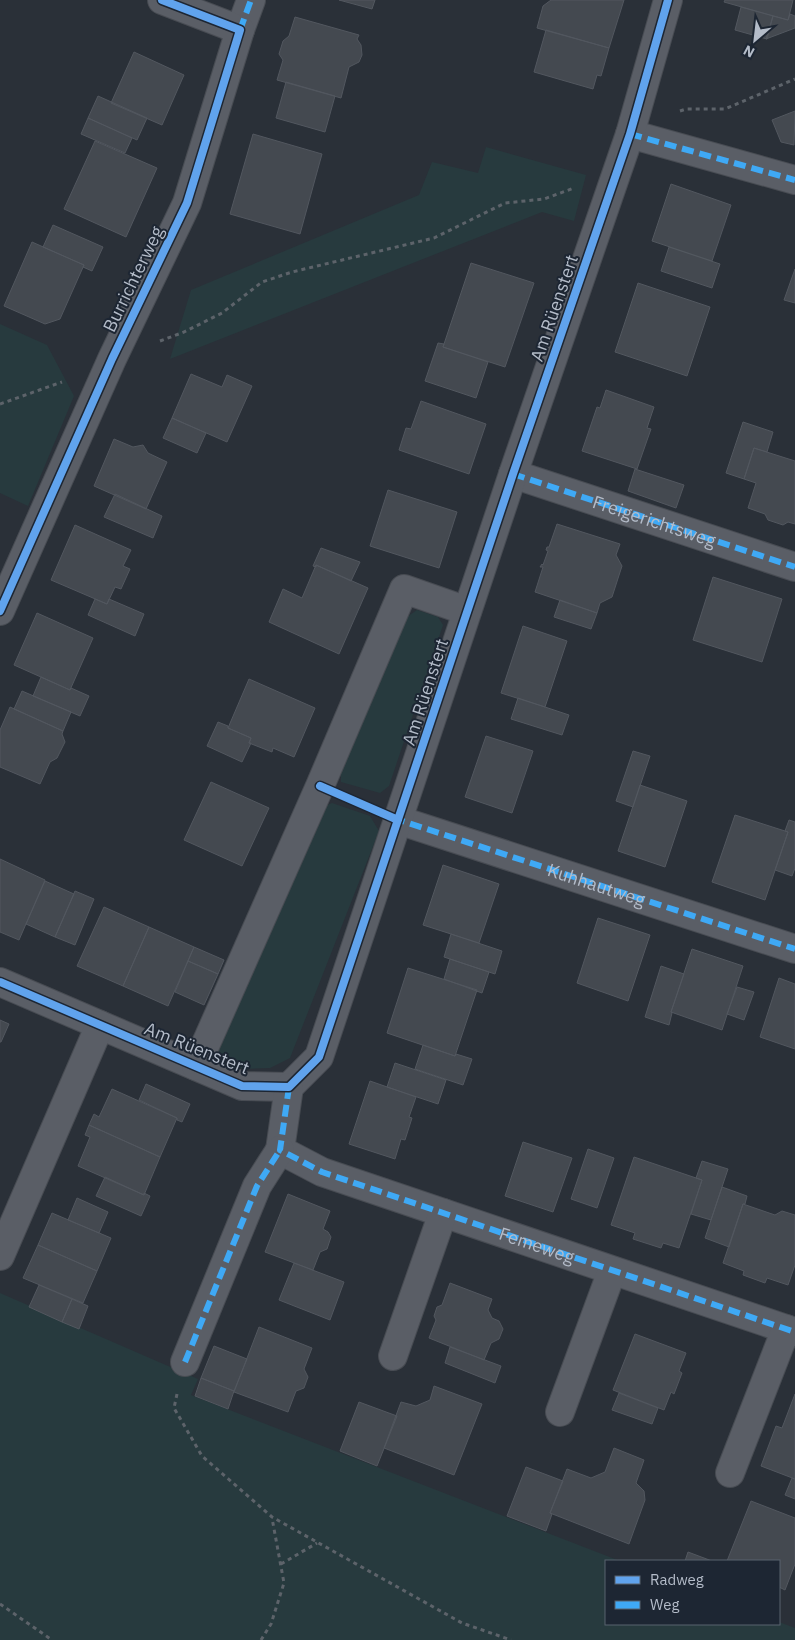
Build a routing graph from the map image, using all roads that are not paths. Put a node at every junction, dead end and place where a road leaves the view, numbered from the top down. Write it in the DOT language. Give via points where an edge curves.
graph roads {
  1 [pos="162,0"];
  2 [pos="250,0"];
  3 [pos="668,0"];
  4 [pos="240,30"];
  5 [pos="630,134"];
  6 [pos="795,180"];
  7 [pos="513,474"];
  8 [pos="795,566"];
  9 [pos="0,611"];
  10 [pos="467,611"];
  11 [pos="398,820"];
  12 [pos="795,949"];
  13 [pos="0,982"];
  14 [pos="100,1025"];
  15 [pos="196,1066"];
  16 [pos="288,1087"];
  17 [pos="280,1150"];
  18 [pos="444,1214"];
  19 [pos="0,1256"];
  20 [pos="612,1271"];
  21 [pos="791,1331"];
  22 [pos="393,1356"];
  23 [pos="185,1362"];
  24 [pos="560,1412"];
  25 [pos="730,1473"];
  1 -- 4 [label="street"];
  2 -- 4 [label="street, Burrichterweg"];
  3 -- 5 [label="street, Am Rüenstert"];
  4 -- 9 [label="street, Burrichterweg" via="187,203 112,358"];
  5 -- 6 [label="street"];
  5 -- 7 [label="street, Am Rüenstert"];
  7 -- 8 [label="street, Freigerichtsweg"];
  7 -- 10 [label="street, Am Rüenstert"];
  10 -- 11 [label="street, Am Rüenstert"];
  10 -- 15 [label="street" via="404,588"];
  11 -- 12 [label="street, Kuhhautweg"];
  11 -- 16 [label="street, Am Rüenstert" via="319,1058"];
  13 -- 14 [label="street, Am Rüenstert"];
  14 -- 15 [label="street, Am Rüenstert"];
  14 -- 19 [label="street"];
  15 -- 16 [label="street, Am Rüenstert" via="242,1086"];
  16 -- 17 [label="street"];
  17 -- 18 [label="street, Femeweg" via="322,1172"];
  17 -- 23 [label="street" via="257,1186"];
  18 -- 20 [label="street, Femeweg"];
  18 -- 22 [label="street"];
  20 -- 21 [label="street, Femeweg"];
  20 -- 24 [label="street"];
  21 -- 25 [label="street"];
}
